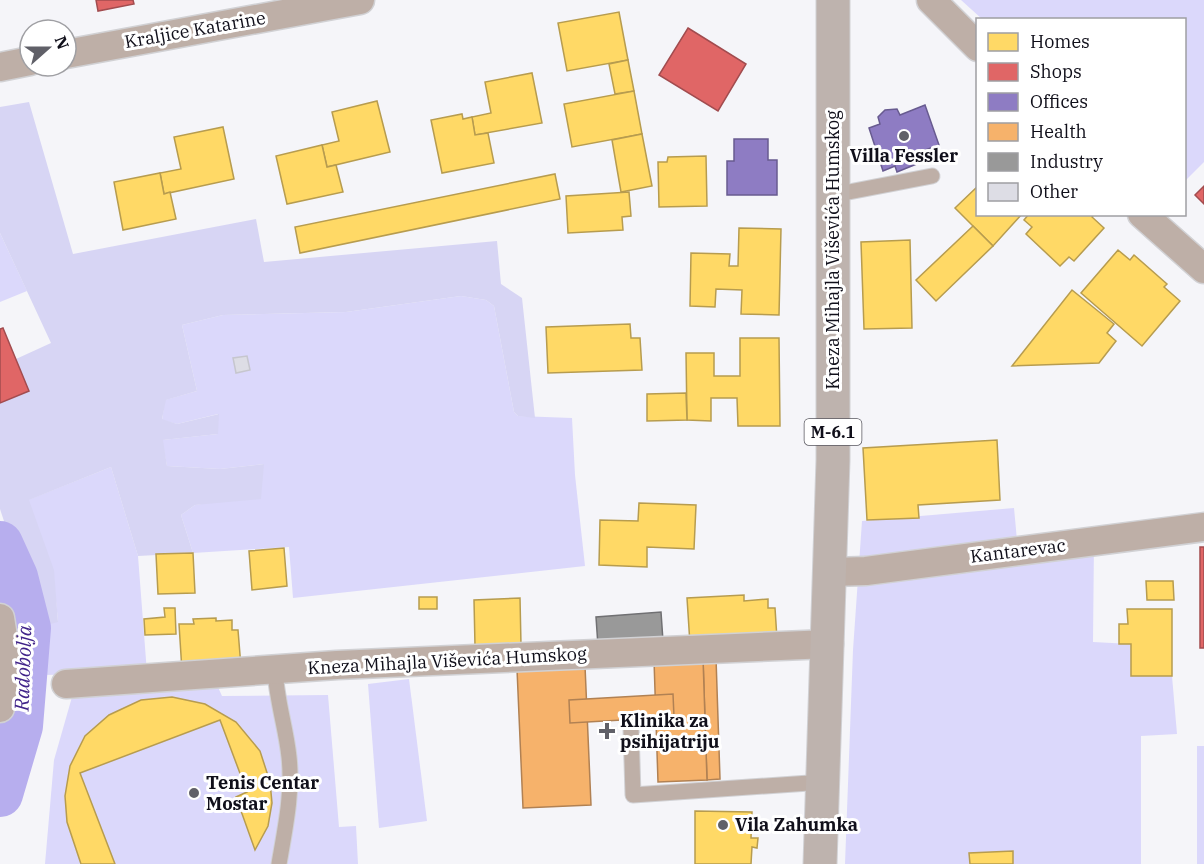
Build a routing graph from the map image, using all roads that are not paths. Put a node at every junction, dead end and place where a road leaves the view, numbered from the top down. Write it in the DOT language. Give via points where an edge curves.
graph roads {
  1 [pos="360,0"];
  2 [pos="833,0"];
  3 [pos="931,0"];
  4 [pos="976,45"];
  5 [pos="78,52"];
  6 [pos="18,63"];
  7 [pos="0,67"];
  8 [pos="932,176"];
  9 [pos="833,195"];
  10 [pos="1144,216"];
  11 [pos="1204,269"];
  12 [pos="1204,527"];
  13 [pos="831,572"];
  14 [pos="0,618"];
  15 [pos="829,644"];
  16 [pos="275,669"];
  17 [pos="66,684"];
  18 [pos="0,708"];
  19 [pos="631,729"];
  20 [pos="824,782"];
  21 [pos="279,864"];
  22 [pos="820,864"];
  1 -- 5 [label="street, Kraljice Katarine"];
  2 -- 9 [label="main road, Kneza Mihajla Viševića Humskog / M-6.1"];
  3 -- 4 [label="street"];
  6 -- 7 [label="street"];
  8 -- 9 [label="lane"];
  9 -- 13 [label="main road, Kneza Mihajla Viševića Humskog / M-6.1"];
  10 -- 11 [label="street"];
  12 -- 13 [label="street, Kantarevac" via="866,571"];
  13 -- 15 [label="main road, Kneza Mihajla Viševića Humskog / M-6.1"];
  14 -- 18 [label="street" via="7,662"];
  15 -- 16 [label="street, Kneza Mihajla Viševića Humskog"];
  15 -- 20 [label="main road, Kneza Mihajla Viševića Humskog / M-6.1"];
  16 -- 17 [label="street, Kneza Mihajla Viševića Humskog"];
  16 -- 21 [label="lane" via="276,697 289,758 288,808"];
  19 -- 20 [label="lane" via="633,795"];
  20 -- 22 [label="main road, Kneza Mihajla Viševića Humskog / M-6.1"];
}
